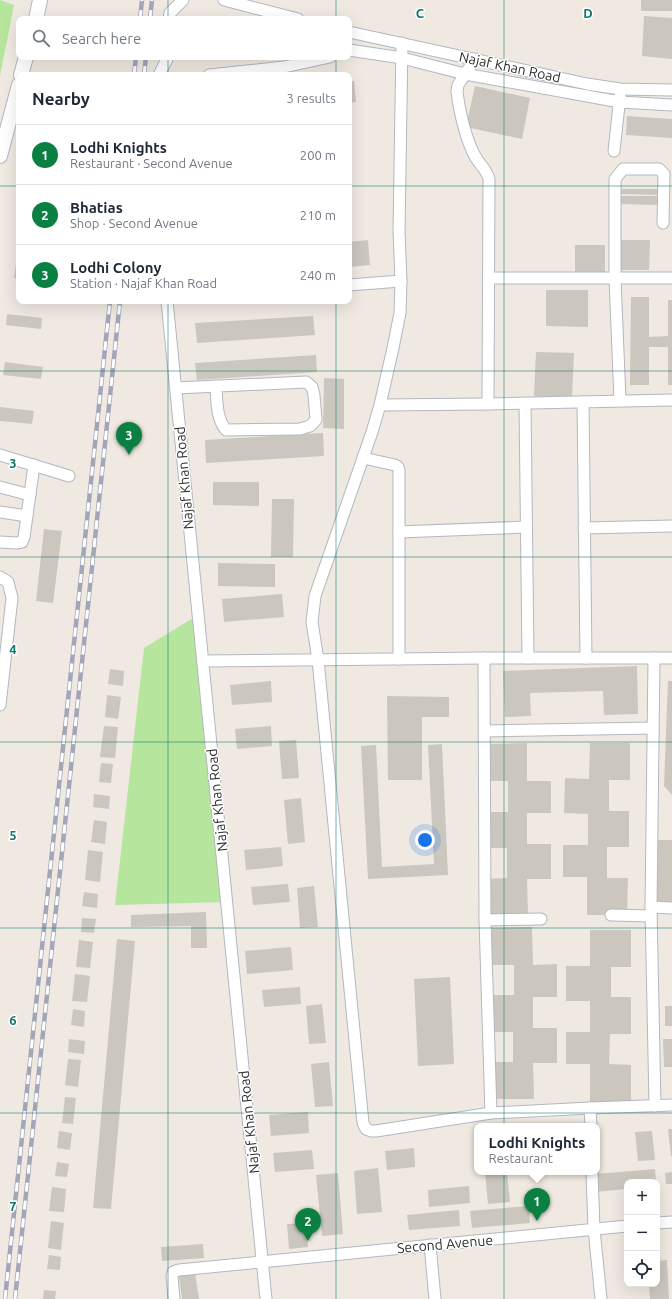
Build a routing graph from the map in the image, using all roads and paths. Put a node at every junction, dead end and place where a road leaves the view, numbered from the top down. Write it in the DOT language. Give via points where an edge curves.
graph roads {
  1 [pos="40,0"];
  2 [pos="183,0"];
  3 [pos="224,0"];
  4 [pos="37,16"];
  5 [pos="170,16"];
  6 [pos="286,16"];
  7 [pos="352,33"];
  8 [pos="402,43"];
  9 [pos="352,51"];
  10 [pos="402,58"];
  11 [pos="475,59"];
  12 [pos="25,60"];
  13 [pos="160,60"];
  14 [pos="166,60"];
  15 [pos="316,60"];
  16 [pos="22,72"];
  17 [pos="158,72"];
  18 [pos="160,72"];
  19 [pos="237,72"];
  20 [pos="465,74"];
  21 [pos="620,88"];
  22 [pos="672,90"];
  23 [pos="16,96"];
  24 [pos="620,102"];
  25 [pos="672,105"];
  26 [pos="614,151"];
  27 [pos="0,156"];
  28 [pos="662,223"];
  29 [pos="490,278"];
  30 [pos="672,278"];
  31 [pos="615,279"];
  32 [pos="401,281"];
  33 [pos="352,285"];
  34 [pos="167,304"];
  35 [pos="216,386"];
  36 [pos="176,388"];
  37 [pos="620,400"];
  38 [pos="672,400"];
  39 [pos="583,402"];
  40 [pos="488,404"];
  41 [pos="525,404"];
  42 [pos="380,405"];
  43 [pos="0,456"];
  44 [pos="363,458"];
  45 [pos="34,465"];
  46 [pos="69,476"];
  47 [pos="0,487"];
  48 [pos="30,496"];
  49 [pos="0,512"];
  50 [pos="27,516"];
  51 [pos="672,526"];
  52 [pos="526,527"];
  53 [pos="584,528"];
  54 [pos="399,532"];
  55 [pos="0,542"];
  56 [pos="0,577"];
  57 [pos="484,658"];
  58 [pos="528,658"];
  59 [pos="586,658"];
  60 [pos="654,658"];
  61 [pos="672,658"];
  62 [pos="399,659"];
  63 [pos="318,660"];
  64 [pos="203,661"];
  65 [pos="0,705"];
  66 [pos="654,728"];
  67 [pos="485,731"];
  68 [pos="672,908"];
  69 [pos="651,911"];
  70 [pos="611,915"];
  71 [pos="541,919"];
  72 [pos="485,920"];
  73 [pos="672,1105"];
  74 [pos="655,1106"];
  75 [pos="590,1108"];
  76 [pos="491,1113"];
  77 [pos="591,1123"];
  78 [pos="592,1175"];
  79 [pos="672,1222"];
  80 [pos="660,1223"];
  81 [pos="624,1226"];
  82 [pos="594,1229"];
  83 [pos="430,1245"];
  84 [pos="263,1262"];
  85 [pos="174,1299"];
  86 [pos="266,1299"];
  87 [pos="435,1299"];
  88 [pos="601,1299"];
  1 -- 4 [label="street"];
  2 -- 5 [label="street"];
  3 -- 6 [label="street"];
  7 -- 8 [label="street, Najaf Khan Road"];
  8 -- 10 [label="street"];
  8 -- 11 [label="street, Najaf Khan Road"];
  9 -- 10 [label="street"];
  10 -- 20 [label="street"];
  10 -- 32 [label="street" via="399,231"];
  11 -- 20 [label="street"];
  11 -- 21 [label="street, Najaf Khan Road" via="587,84"];
  12 -- 16 [label="street"];
  13 -- 17 [label="street"];
  14 -- 18 [label="street"];
  15 -- 19 [label="street" via="284,67"];
  20 -- 24 [label="street"];
  20 -- 29 [label="street" via="457,91 465,129 476,157 488,173 489,179"];
  21 -- 22 [label="street, Najaf Khan Road"];
  21 -- 24 [label="street"];
  23 -- 27 [label="street"];
  24 -- 25 [label="street"];
  24 -- 26 [label="street"];
  28 -- 31 [label="street" via="664,174 659,169 623,169 615,179"];
  29 -- 31 [label="street"];
  29 -- 40 [label="street"];
  30 -- 31 [label="street"];
  31 -- 37 [label="street"];
  32 -- 33 [label="street"];
  32 -- 42 [label="street" via="400,313"];
  34 -- 36 [label="street, Najaf Khan Road"];
  35 -- 35 [label="street" via="306,382 312,387 316,420 310,426 300,429 226,430 221,424 218,412"];
  35 -- 36 [label="street"];
  36 -- 64 [label="street, Najaf Khan Road"];
  37 -- 38 [label="street"];
  37 -- 39 [label="street"];
  39 -- 41 [label="street"];
  39 -- 53 [label="street"];
  40 -- 41 [label="street"];
  40 -- 42 [label="street"];
  41 -- 52 [label="street"];
  42 -- 44 [label="street"];
  43 -- 45 [label="street"];
  44 -- 54 [label="street" via="398,467"];
  44 -- 63 [label="street" via="315,596 312,622"];
  45 -- 46 [label="street"];
  45 -- 48 [label="street"];
  47 -- 48 [label="street"];
  48 -- 50 [label="street"];
  49 -- 50 [label="street"];
  50 -- 55 [label="street" via="22,542"];
  51 -- 53 [label="street"];
  52 -- 54 [label="street"];
  52 -- 58 [label="street"];
  53 -- 59 [label="street"];
  54 -- 62 [label="street"];
  56 -- 65 [label="street" via="8,582 12,598"];
  57 -- 58 [label="street"];
  57 -- 62 [label="street"];
  57 -- 67 [label="street"];
  58 -- 59 [label="street"];
  59 -- 60 [label="street"];
  60 -- 61 [label="street"];
  60 -- 66 [label="street"];
  62 -- 63 [label="street"];
  63 -- 64 [label="street"];
  63 -- 76 [label="street" via="363,1123 366,1129 376,1131"];
  64 -- 84 [label="street, Najaf Khan Road"];
  66 -- 67 [label="street"];
  66 -- 69 [label="street"];
  67 -- 72 [label="street"];
  68 -- 69 [label="street"];
  69 -- 70 [label="street"];
  69 -- 74 [label="street"];
  71 -- 72 [label="street"];
  72 -- 76 [label="street"];
  73 -- 74 [label="street"];
  74 -- 75 [label="street"];
  75 -- 76 [label="street"];
  75 -- 77 [label="street"];
  78 -- 82 [label="street"];
  79 -- 80 [label="street"];
  81 -- 82 [label="street, Second Avenue"];
  82 -- 83 [label="street, Second Avenue"];
  82 -- 88 [label="street"];
  83 -- 84 [label="street, Second Avenue"];
  83 -- 87 [label="street"];
  84 -- 85 [label="street, Second Avenue" via="173,1272"];
  84 -- 86 [label="street, Najaf Khan Road"];
}
